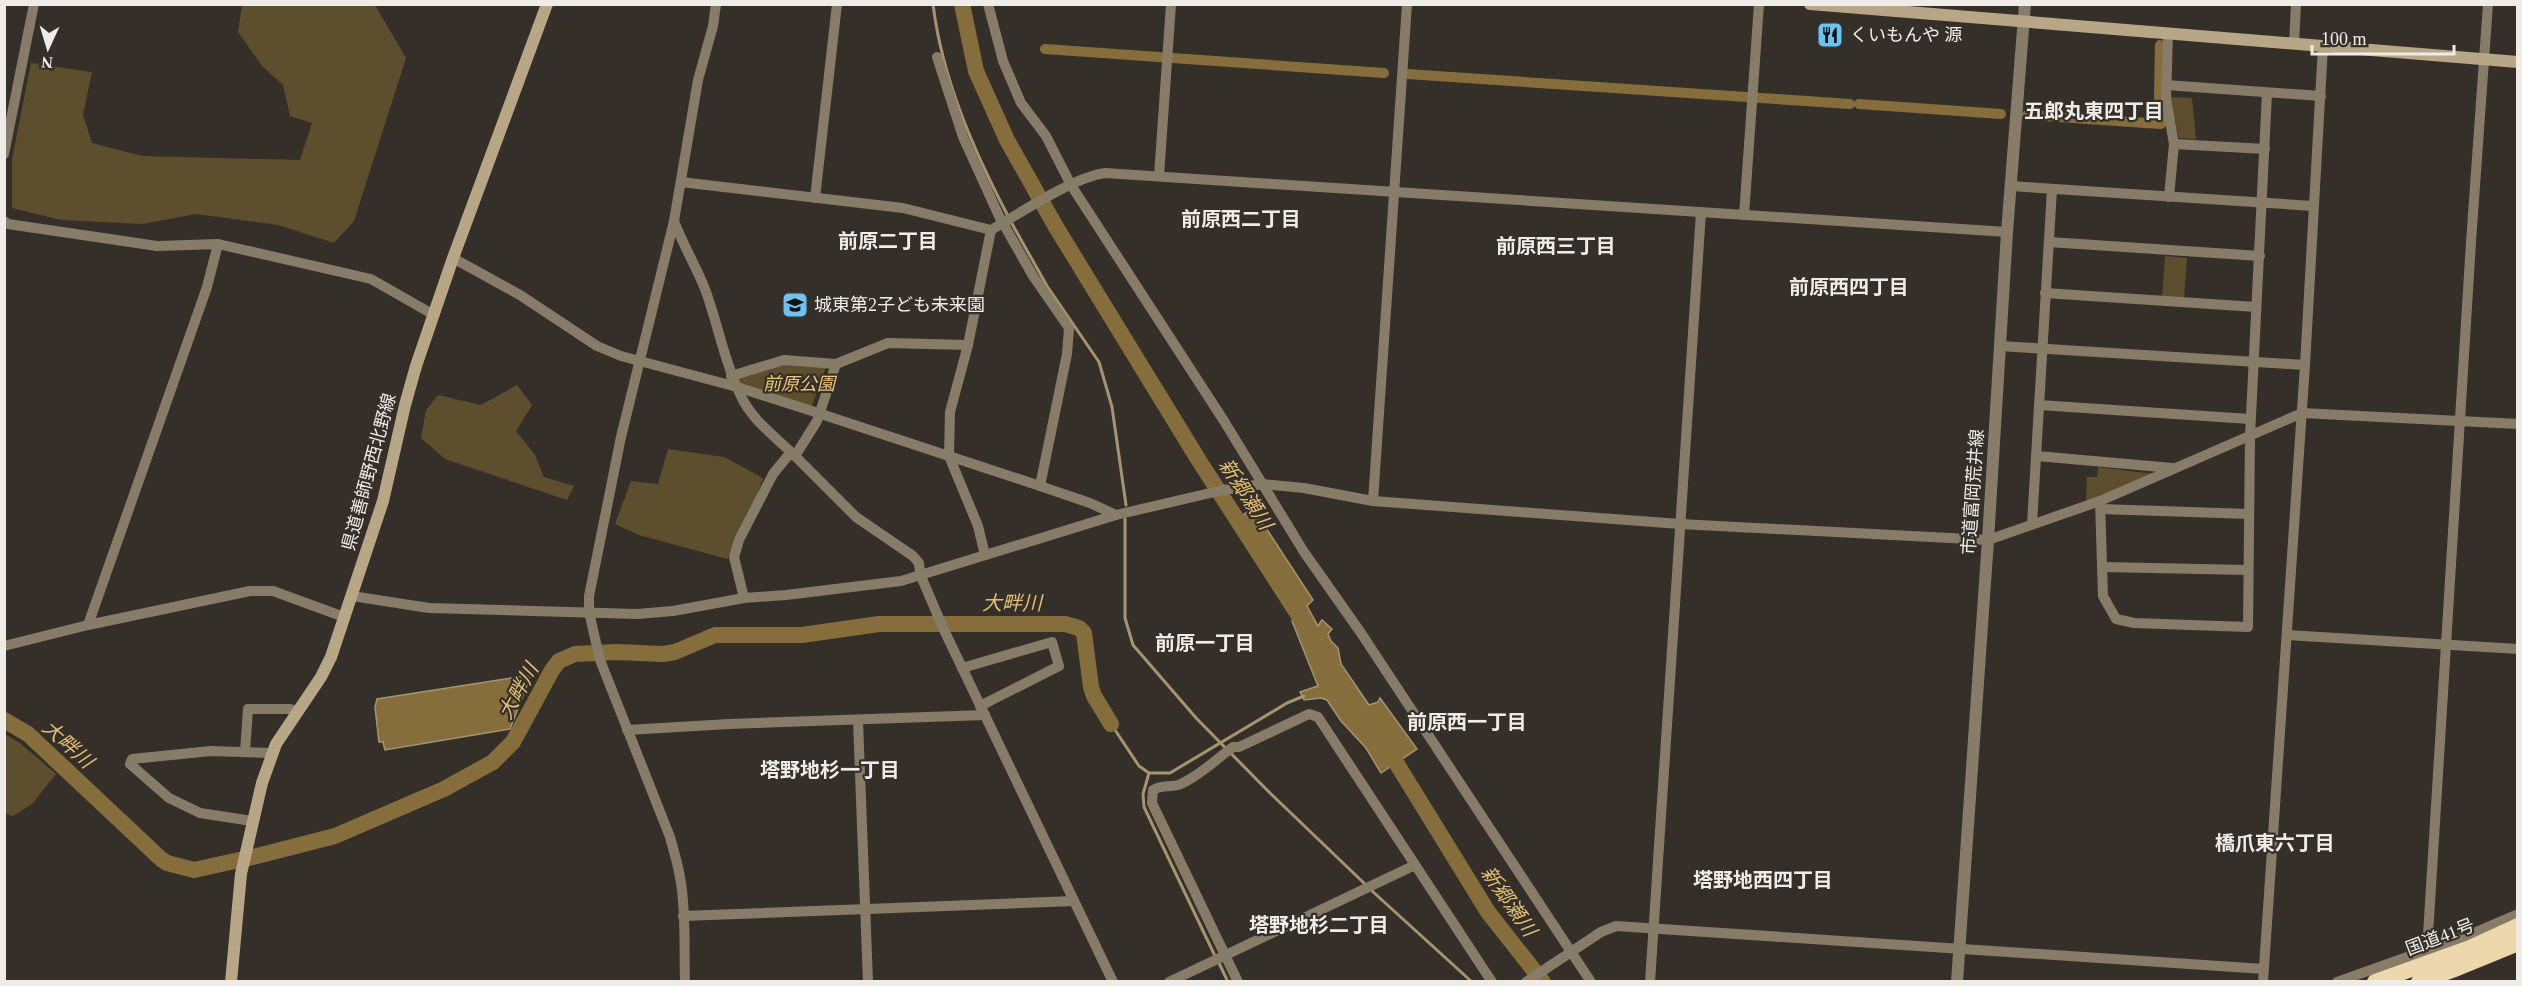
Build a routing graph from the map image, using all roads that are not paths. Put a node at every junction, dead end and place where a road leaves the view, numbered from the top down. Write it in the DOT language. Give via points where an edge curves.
graph roads {
  1 [pos="34,4"];
  2 [pos="547,4"];
  3 [pos="716,4"];
  4 [pos="837,4"];
  5 [pos="988,4"];
  6 [pos="1171,4"];
  7 [pos="1407,4"];
  8 [pos="1759,4"];
  9 [pos="1810,4"];
  10 [pos="2025,4"];
  11 [pos="2296,4"];
  12 [pos="2488,4"];
  13 [pos="2022,22"];
  14 [pos="2168,34"];
  15 [pos="2294,44"];
  16 [pos="2323,46"];
  17 [pos="937,57"];
  18 [pos="2484,59"];
  19 [pos="2517,62"];
  20 [pos="2166,85"];
  21 [pos="2267,93"];
  22 [pos="2320,96"];
  23 [pos="2174,144"];
  24 [pos="2265,149"];
  25 [pos="4,154"];
  26 [pos="1159,176"];
  27 [pos="681,182"];
  28 [pos="1071,185"];
  29 [pos="2010,186"];
  30 [pos="2052,189"];
  31 [pos="1394,192"];
  32 [pos="2169,197"];
  33 [pos="815,198"];
  34 [pos="2263,203"];
  35 [pos="2313,206"];
  36 [pos="1701,212"];
  37 [pos="1744,215"];
  38 [pos="4,221"];
  39 [pos="674,221"];
  40 [pos="1003,223"];
  41 [pos="992,231"];
  42 [pos="2007,232"];
  43 [pos="2049,242"];
  44 [pos="218,244"];
  45 [pos="2260,255"];
  46 [pos="453,258"];
  47 [pos="2045,293"];
  48 [pos="2256,307"];
  49 [pos="434,315"];
  50 [pos="968,345"];
  51 [pos="2000,346"];
  52 [pos="2042,349"];
  53 [pos="639,361"];
  54 [pos="2253,361"];
  55 [pos="836,364"];
  56 [pos="2305,365"];
  57 [pos="731,376"];
  58 [pos="737,387"];
  59 [pos="2039,405"];
  60 [pos="818,413"];
  61 [pos="2301,413"];
  62 [pos="2250,419"];
  63 [pos="2461,420"];
  64 [pos="2517,424"];
  65 [pos="2250,436"];
  66 [pos="793,454"];
  67 [pos="949,456"];
  68 [pos="2037,456"];
  69 [pos="2175,468"];
  70 [pos="1262,484"];
  71 [pos="1040,486"];
  72 [pos="1373,501"];
  73 [pos="2101,505"];
  74 [pos="2249,514"];
  75 [pos="1116,515"];
  76 [pos="1680,524"];
  77 [pos="2032,524"];
  78 [pos="1988,540"];
  79 [pos="985,555"];
  80 [pos="2103,567"];
  81 [pos="2248,570"];
  82 [pos="920,573"];
  83 [pos="352,596"];
  84 [pos="744,598"];
  85 [pos="589,612"];
  86 [pos="344,617"];
  87 [pos="88,625"];
  88 [pos="2287,635"];
  89 [pos="2445,645"];
  90 [pos="4,646"];
  91 [pos="2517,649"];
  92 [pos="962,668"];
  93 [pos="297,711"];
  94 [pos="982,711"];
  95 [pos="858,720"];
  96 [pos="627,730"];
  97 [pos="245,752"];
  98 [pos="272,753"];
  99 [pos="252,821"];
  100 [pos="1415,864"];
  101 [pos="1074,901"];
  102 [pos="865,909"];
  103 [pos="2517,915"];
  104 [pos="683,916"];
  105 [pos="2517,926"];
  106 [pos="1653,929"];
  107 [pos="2517,943"];
  108 [pos="1959,949"];
  109 [pos="2427,951"];
  110 [pos="1571,952"];
  111 [pos="1225,955"];
  112 [pos="2264,969"];
  113 [pos="231,981"];
  114 [pos="685,981"];
  115 [pos="868,981"];
  116 [pos="1113,981"];
  117 [pos="1169,981"];
  118 [pos="1238,981"];
  119 [pos="1492,981"];
  120 [pos="1526,981"];
  121 [pos="1591,981"];
  122 [pos="1650,981"];
  123 [pos="1957,981"];
  124 [pos="2262,981"];
  125 [pos="2337,981"];
  126 [pos="2375,981"];
  127 [pos="2419,981"];
  1 -- 25 [label="street"];
  2 -- 46 [label="main road, 県道善師野西北野線"];
  3 -- 27 [label="street"];
  4 -- 33 [label="street"];
  5 -- 28 [label="street" via="1003,62 1021,103 1046,136"];
  6 -- 26 [label="street"];
  7 -- 31 [label="street"];
  8 -- 37 [label="street"];
  9 -- 13 [label="main road"];
  10 -- 13 [label="street, 市道富岡荒井線"];
  11 -- 15 [label="street"];
  12 -- 18 [label="street"];
  13 -- 14 [label="main road"];
  13 -- 29 [label="street, 市道富岡荒井線"];
  14 -- 15 [label="main road"];
  14 -- 20 [label="street"];
  15 -- 16 [label="main road"];
  16 -- 18 [label="main road"];
  16 -- 22 [label="street"];
  17 -- 40 [label="street" via="969,153"];
  18 -- 19 [label="main road"];
  18 -- 63 [label="street"];
  20 -- 21 [label="street"];
  20 -- 23 [label="street"];
  21 -- 22 [label="street"];
  21 -- 24 [label="street"];
  22 -- 35 [label="street"];
  23 -- 24 [label="street"];
  23 -- 32 [label="street"];
  24 -- 34 [label="street"];
  26 -- 28 [label="street" via="1105,173"];
  26 -- 31 [label="street"];
  27 -- 33 [label="street"];
  27 -- 39 [label="street"];
  28 -- 40 [label="street"];
  28 -- 70 [label="street"];
  29 -- 30 [label="street"];
  29 -- 42 [label="street, 市道富岡荒井線"];
  30 -- 32 [label="street"];
  30 -- 43 [label="street"];
  31 -- 36 [label="street"];
  31 -- 72 [label="street"];
  32 -- 34 [label="street"];
  33 -- 41 [label="street" via="903,208"];
  34 -- 35 [label="street"];
  34 -- 45 [label="street"];
  35 -- 56 [label="street"];
  36 -- 37 [label="street"];
  36 -- 76 [label="street"];
  37 -- 42 [label="street"];
  38 -- 44 [label="street" via="157,246"];
  39 -- 53 [label="street"];
  39 -- 57 [label="street" via="704,287"];
  40 -- 41 [label="street"];
  40 -- 71 [label="street" via="1042,291 1069,328"];
  41 -- 50 [label="street"];
  42 -- 51 [label="street, 市道富岡荒井線"];
  43 -- 45 [label="street"];
  43 -- 47 [label="street"];
  44 -- 49 [label="street" via="371,279"];
  44 -- 87 [label="street" via="207,287"];
  45 -- 48 [label="street"];
  46 -- 49 [label="main road, 県道善師野西北野線"];
  46 -- 53 [label="street" via="520,295 597,346"];
  47 -- 48 [label="street"];
  47 -- 52 [label="street"];
  48 -- 54 [label="street"];
  49 -- 83 [label="main road, 県道善師野西北野線" via="405,405 383,501"];
  50 -- 55 [label="street" via="888,344"];
  50 -- 67 [label="street" via="950,412"];
  51 -- 52 [label="street"];
  51 -- 78 [label="street, 市道富岡荒井線"];
  52 -- 54 [label="street"];
  52 -- 59 [label="street"];
  53 -- 58 [label="street"];
  53 -- 85 [label="street" via="604,520"];
  54 -- 56 [label="street"];
  54 -- 62 [label="street"];
  55 -- 57 [label="street" via="784,360"];
  55 -- 60 [label="street"];
  56 -- 61 [label="street"];
  57 -- 58 [label="street"];
  58 -- 60 [label="street"];
  58 -- 66 [label="street" via="756,419"];
  59 -- 62 [label="street"];
  59 -- 68 [label="street"];
  60 -- 66 [label="street" via="818,421"];
  60 -- 67 [label="street"];
  61 -- 63 [label="street"];
  61 -- 65 [label="street"];
  61 -- 88 [label="street"];
  62 -- 65 [label="street"];
  63 -- 64 [label="street"];
  63 -- 89 [label="street"];
  65 -- 69 [label="street"];
  65 -- 74 [label="street"];
  66 -- 82 [label="street" via="856,517 913,556"];
  66 -- 84 [label="street" via="773,474 737,548 734,557"];
  67 -- 71 [label="street"];
  67 -- 79 [label="street" via="978,526"];
  68 -- 69 [label="street"];
  68 -- 77 [label="street"];
  69 -- 73 [label="street"];
  70 -- 72 [label="street"];
  70 -- 75 [label="street"];
  70 -- 110 [label="street"];
  71 -- 75 [label="street"];
  72 -- 76 [label="street"];
  73 -- 74 [label="street"];
  73 -- 77 [label="street"];
  73 -- 80 [label="street"];
  74 -- 81 [label="street"];
  75 -- 79 [label="street"];
  76 -- 78 [label="street"];
  76 -- 106 [label="street"];
  77 -- 78 [label="street"];
  78 -- 108 [label="street, 市道富岡荒井線"];
  79 -- 82 [label="street"];
  80 -- 81 [label="street"];
  80 -- 81 [label="street" via="2103,596 2116,619 2123,622 2248,627"];
  82 -- 84 [label="street" via="901,581"];
  82 -- 92 [label="street"];
  83 -- 85 [label="street" via="429,608"];
  83 -- 86 [label="main road, 県道善師野西北野線"];
  84 -- 85 [label="street" via="673,611"];
  85 -- 96 [label="street" via="600,660"];
  86 -- 87 [label="street" via="273,591 250,591"];
  86 -- 93 [label="main road, 県道善師野西北野線" via="321,677"];
  87 -- 90 [label="street"];
  88 -- 89 [label="street"];
  88 -- 112 [label="street"];
  89 -- 91 [label="street"];
  89 -- 109 [label="street"];
  92 -- 94 [label="street"];
  92 -- 94 [label="street" via="1052,642 1059,666"];
  93 -- 97 [label="street" via="248,709"];
  93 -- 98 [label="main road, 県道善師野西北野線"];
  94 -- 95 [label="street"];
  94 -- 101 [label="street"];
  95 -- 96 [label="street"];
  95 -- 102 [label="street"];
  96 -- 104 [label="street" via="669,837 681,884"];
  97 -- 98 [label="street"];
  97 -- 99 [label="street" via="211,751 132,759 130,764 169,798 200,813"];
  98 -- 99 [label="main road, 県道善師野西北野線"];
  99 -- 113 [label="main road, 県道善師野西北野線" via="241,873"];
  100 -- 111 [label="street"];
  100 -- 111 [label="street" via="1318,717 1309,714 1233,747 1211,767 1178,786 1156,787 1152,803"];
  100 -- 119 [label="street"];
  101 -- 102 [label="street"];
  101 -- 116 [label="street"];
  102 -- 104 [label="street"];
  102 -- 115 [label="street"];
  103 -- 109 [label="street"];
  104 -- 114 [label="street"];
  105 -- 126 [label="highway, 国道41号" via="2470,948"];
  106 -- 108 [label="street"];
  106 -- 110 [label="street" via="1616,926"];
  106 -- 122 [label="street"];
  107 -- 127 [label="highway, 国道41号"];
  108 -- 112 [label="street"];
  108 -- 123 [label="street, 市道富岡荒井線"];
  109 -- 125 [label="street"];
  110 -- 120 [label="street"];
  110 -- 121 [label="street"];
  111 -- 117 [label="street"];
  111 -- 118 [label="street"];
  112 -- 124 [label="street"];
}
